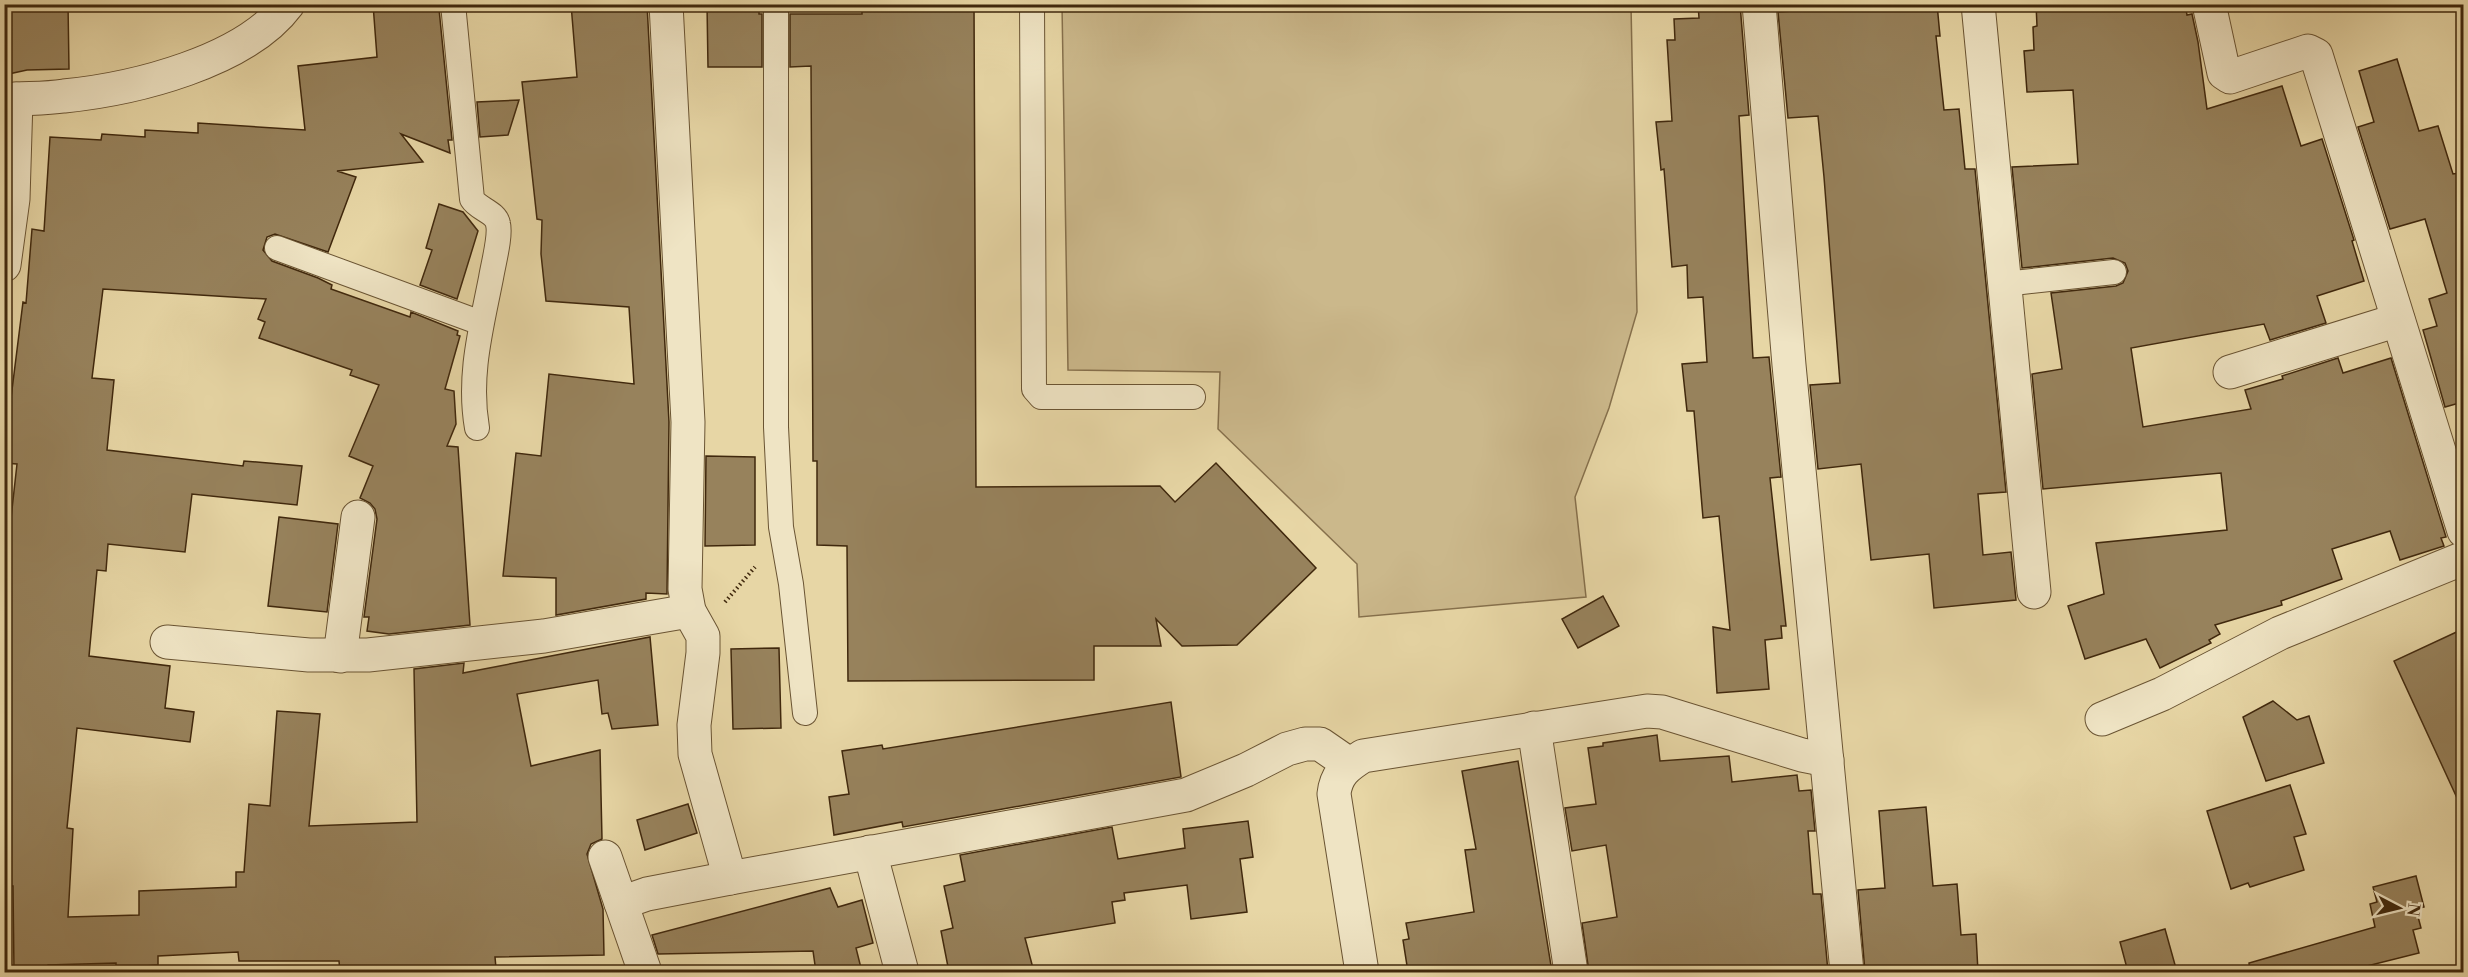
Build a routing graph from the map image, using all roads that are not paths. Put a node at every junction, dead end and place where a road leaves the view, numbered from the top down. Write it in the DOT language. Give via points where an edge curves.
graph roads {
  1 [pos="288,4"];
  2 [pos="453,4"];
  3 [pos="666,4"];
  4 [pos="776,4"];
  5 [pos="1032,4"];
  6 [pos="1760,4"];
  7 [pos="1978,4"];
  8 [pos="2210,4"];
  9 [pos="10,99"];
  10 [pos="277,248"];
  11 [pos="4,265"];
  12 [pos="2114,272"];
  13 [pos="2004,284"];
  14 [pos="2398,320"];
  15 [pos="481,323"];
  16 [pos="2230,372"];
  17 [pos="1193,397"];
  18 [pos="477,428"];
  19 [pos="358,517"];
  20 [pos="2463,531"];
  21 [pos="2463,558"];
  22 [pos="2034,592"];
  23 [pos="696,623"];
  24 [pos="167,642"];
  25 [pos="340,656"];
  26 [pos="805,713"];
  27 [pos="2102,719"];
  28 [pos="1534,728"];
  29 [pos="1827,760"];
  30 [pos="1349,764"];
  31 [pos="870,852"];
  32 [pos="605,857"];
  33 [pos="730,878"];
  34 [pos="621,903"];
  35 [pos="645,972"];
  36 [pos="902,972"];
  37 [pos="1362,972"];
  38 [pos="1571,972"];
  39 [pos="1847,972"];
  1 -- 9 [label="street" via="254,38 191,67 98,92"];
  2 -- 15 [label="lane" via="472,199 498,224"];
  3 -- 23 [label="street" via="688,422 685,568"];
  4 -- 26 [label="lane" via="776,427 783,539"];
  5 -- 17 [label="lane" via="1034,389 1041,397"];
  6 -- 29 [label="street"];
  7 -- 13 [label="street"];
  8 -- 14 [label="street" via="2224,73 2230,77 2308,51 2316,55"];
  9 -- 11 [label="street" via="13,199"];
  10 -- 15 [label="lane"];
  12 -- 13 [label="lane"];
  13 -- 22 [label="street"];
  14 -- 16 [label="street"];
  14 -- 20 [label="street"];
  15 -- 18 [label="lane" via="473,381"];
  19 -- 25 [label="street"];
  21 -- 27 [label="street" via="2280,633 2162,694"];
  23 -- 25 [label="street"];
  23 -- 33 [label="street" via="703,652 694,725 695,754"];
  24 -- 25 [label="street"];
  28 -- 29 [label="street" via="1662,711"];
  28 -- 30 [label="street" via="1363,756"];
  28 -- 38 [label="street"];
  29 -- 39 [label="street"];
  30 -- 31 [label="street" via="1320,744 1305,744 1186,795"];
  30 -- 37 [label="street" via="1335,780 1334,794"];
  31 -- 33 [label="street"];
  31 -- 36 [label="street"];
  32 -- 34 [label="street"];
  33 -- 34 [label="street"];
  34 -- 35 [label="street"];
}
